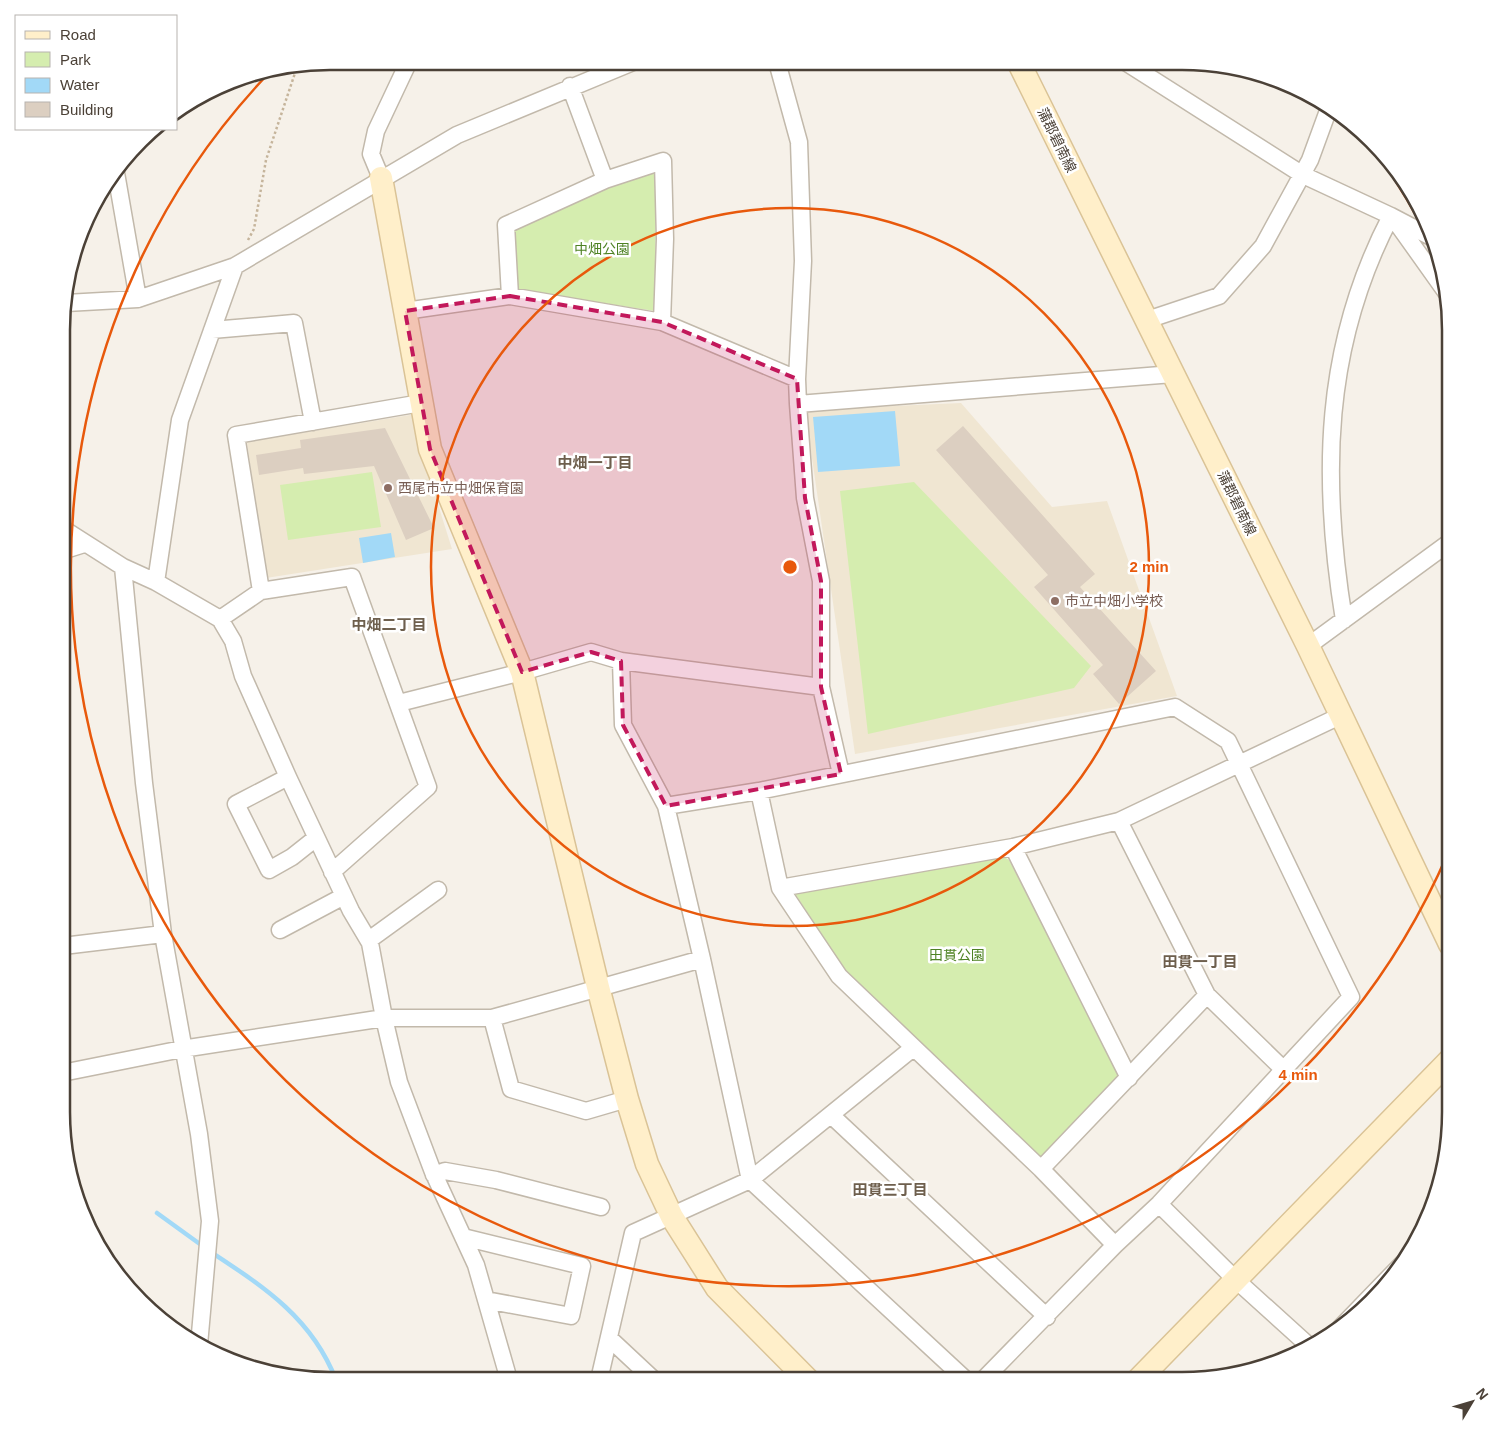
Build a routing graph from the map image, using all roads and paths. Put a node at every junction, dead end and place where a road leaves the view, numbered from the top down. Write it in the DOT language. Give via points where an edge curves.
graph roads {
  1 [pos="405,70"];
  2 [pos="612,70"];
  3 [pos="779,70"];
  4 [pos="1022,70"];
  5 [pos="1138,70"];
  6 [pos="295,72"];
  7 [pos="570,86"];
  8 [pos="1327,114"];
  9 [pos="1303,175"];
  10 [pos="381,178"];
  11 [pos="605,180"];
  12 [pos="117,181"];
  13 [pos="1391,216"];
  14 [pos="1423,233"];
  15 [pos="235,266"];
  16 [pos="1437,279"];
  17 [pos="510,296"];
  18 [pos="138,300"];
  19 [pos="72,303"];
  20 [pos="405,310"];
  21 [pos="1147,320"];
  22 [pos="662,322"];
  23 [pos="212,330"];
  24 [pos="1173,374"];
  25 [pos="797,379"];
  26 [pos="422,403"];
  27 [pos="798,404"];
  28 [pos="313,422"];
  29 [pos="70,534"];
  30 [pos="84,544"];
  31 [pos="70,548"];
  32 [pos="1442,548"];
  33 [pos="123,567"];
  34 [pos="156,582"];
  35 [pos="261,591"];
  36 [pos="220,619"];
  37 [pos="1344,620"];
  38 [pos="1308,646"];
  39 [pos="620,661"];
  40 [pos="522,672"];
  41 [pos="821,687"];
  42 [pos="399,703"];
  43 [pos="1342,715"];
  44 [pos="1238,763"];
  45 [pos="841,774"];
  46 [pos="288,777"];
  47 [pos="760,792"];
  48 [pos="666,806"];
  49 [pos="1119,821"];
  50 [pos="316,838"];
  51 [pos="1013,847"];
  52 [pos="332,872"];
  53 [pos="780,888"];
  54 [pos="438,890"];
  55 [pos="344,896"];
  56 [pos="1442,927"];
  57 [pos="280,930"];
  58 [pos="162,934"];
  59 [pos="369,940"];
  60 [pos="70,945"];
  61 [pos="702,958"];
  62 [pos="598,987"];
  63 [pos="1207,995"];
  64 [pos="384,1018"];
  65 [pos="492,1018"];
  66 [pos="913,1048"];
  67 [pos="182,1050"];
  68 [pos="1442,1068"];
  69 [pos="1283,1069"];
  70 [pos="70,1071"];
  71 [pos="1129,1078"];
  72 [pos="627,1099"];
  73 [pos="831,1114"];
  74 [pos="1041,1169"];
  75 [pos="434,1175"];
  76 [pos="750,1180"];
  77 [pos="1159,1204"];
  78 [pos="601,1207"];
  79 [pos="672,1217"];
  80 [pos="463,1237"];
  81 [pos="1115,1245"];
  82 [pos="1235,1279"];
  83 [pos="486,1300"];
  84 [pos="1047,1317"];
  85 [pos="199,1336"];
  86 [pos="609,1338"];
  87 [pos="1304,1341"];
  88 [pos="507,1372"];
  89 [pos="602,1372"];
  90 [pos="645,1372"];
  91 [pos="800,1372"];
  92 [pos="957,1372"];
  93 [pos="992,1372"];
  94 [pos="1146,1372"];
  1 -- 10 [label="street" via="376,131 371,154"];
  2 -- 7 [label="street"];
  3 -- 25 [label="street" via="799,142 803,261"];
  4 -- 21 [label="street, 蒲郡碧南線"];
  5 -- 9 [label="street"];
  6 -- 15 [label="path" via="266,160 254,229"];
  7 -- 10 [label="street" via="457,135"];
  7 -- 11 [label="street"];
  8 -- 9 [label="street"];
  9 -- 13 [label="street"];
  9 -- 21 [label="street" via="1263,246 1219,296"];
  10 -- 15 [label="street"];
  10 -- 20 [label="street"];
  11 -- 17 [label="street" via="506,225"];
  11 -- 22 [label="street" via="663,161"];
  12 -- 18 [label="street"];
  13 -- 14 [label="street"];
  13 -- 16 [label="street"];
  13 -- 37 [label="street" via="1375,247 1346,332 1333,407 1329,463 1331,535"];
  15 -- 18 [label="street"];
  15 -- 23 [label="street"];
  17 -- 20 [label="street"];
  17 -- 22 [label="street"];
  18 -- 19 [label="street"];
  20 -- 26 [label="street"];
  21 -- 24 [label="street, 蒲郡碧南線"];
  22 -- 25 [label="street"];
  23 -- 28 [label="street" via="294,323"];
  23 -- 34 [label="street" via="180,420"];
  24 -- 27 [label="street"];
  24 -- 38 [label="street, 蒲郡碧南線"];
  25 -- 27 [label="street"];
  26 -- 28 [label="street"];
  26 -- 40 [label="street" via="430,449"];
  27 -- 41 [label="street" via="805,498 821,581"];
  28 -- 35 [label="street" via="236,435"];
  29 -- 30 [label="street"];
  30 -- 31 [label="street"];
  30 -- 33 [label="street"];
  32 -- 37 [label="street"];
  33 -- 34 [label="street"];
  33 -- 58 [label="street"];
  34 -- 36 [label="street"];
  35 -- 36 [label="street"];
  35 -- 42 [label="street" via="352,578"];
  36 -- 46 [label="street" via="233,641 243,676"];
  37 -- 38 [label="street"];
  38 -- 43 [label="street, 蒲郡碧南線"];
  39 -- 40 [label="street" via="590,652"];
  39 -- 41 [label="street"];
  39 -- 48 [label="street" via="623,725"];
  40 -- 42 [label="street"];
  40 -- 62 [label="street"];
  41 -- 45 [label="street"];
  42 -- 52 [label="street" via="428,787"];
  43 -- 44 [label="street"];
  43 -- 56 [label="street, 蒲郡碧南線"];
  44 -- 45 [label="street" via="1228,741 1175,708"];
  44 -- 49 [label="street"];
  44 -- 69 [label="street" via="1351,998"];
  45 -- 47 [label="street"];
  46 -- 50 [label="street"];
  46 -- 50 [label="street" via="236,804 268,870"];
  47 -- 48 [label="street"];
  47 -- 53 [label="street"];
  48 -- 61 [label="street"];
  49 -- 51 [label="street"];
  49 -- 63 [label="street"];
  50 -- 52 [label="street"];
  51 -- 53 [label="street"];
  51 -- 71 [label="street"];
  52 -- 55 [label="street"];
  53 -- 66 [label="street" via="839,976"];
  54 -- 59 [label="street"];
  55 -- 57 [label="street"];
  55 -- 59 [label="street"];
  58 -- 60 [label="street"];
  58 -- 67 [label="street"];
  59 -- 64 [label="street"];
  61 -- 62 [label="street"];
  61 -- 76 [label="street"];
  62 -- 65 [label="street"];
  62 -- 72 [label="street"];
  63 -- 69 [label="street"];
  63 -- 71 [label="street"];
  64 -- 65 [label="street"];
  64 -- 67 [label="street"];
  64 -- 75 [label="street" via="399,1082"];
  65 -- 72 [label="street" via="511,1089 586,1112"];
  66 -- 73 [label="street"];
  66 -- 74 [label="street"];
  67 -- 70 [label="street"];
  67 -- 85 [label="street" via="199,1134 210,1221"];
  68 -- 82 [label="street"];
  69 -- 77 [label="street"];
  71 -- 74 [label="street"];
  72 -- 79 [label="street" via="647,1164"];
  73 -- 76 [label="street"];
  73 -- 84 [label="street"];
  74 -- 81 [label="street"];
  75 -- 78 [label="street" via="446,1171 496,1180"];
  75 -- 80 [label="street"];
  76 -- 79 [label="street"];
  76 -- 92 [label="street"];
  77 -- 81 [label="street"];
  77 -- 82 [label="street"];
  79 -- 86 [label="street" via="633,1233"];
  79 -- 91 [label="street" via="717,1288"];
  80 -- 83 [label="street" via="476,1265"];
  80 -- 83 [label="street" via="582,1266 572,1316"];
  81 -- 84 [label="street"];
  82 -- 87 [label="street"];
  82 -- 94 [label="street"];
  83 -- 88 [label="street"];
  84 -- 93 [label="street"];
  86 -- 89 [label="street"];
  86 -- 90 [label="street"];
}
